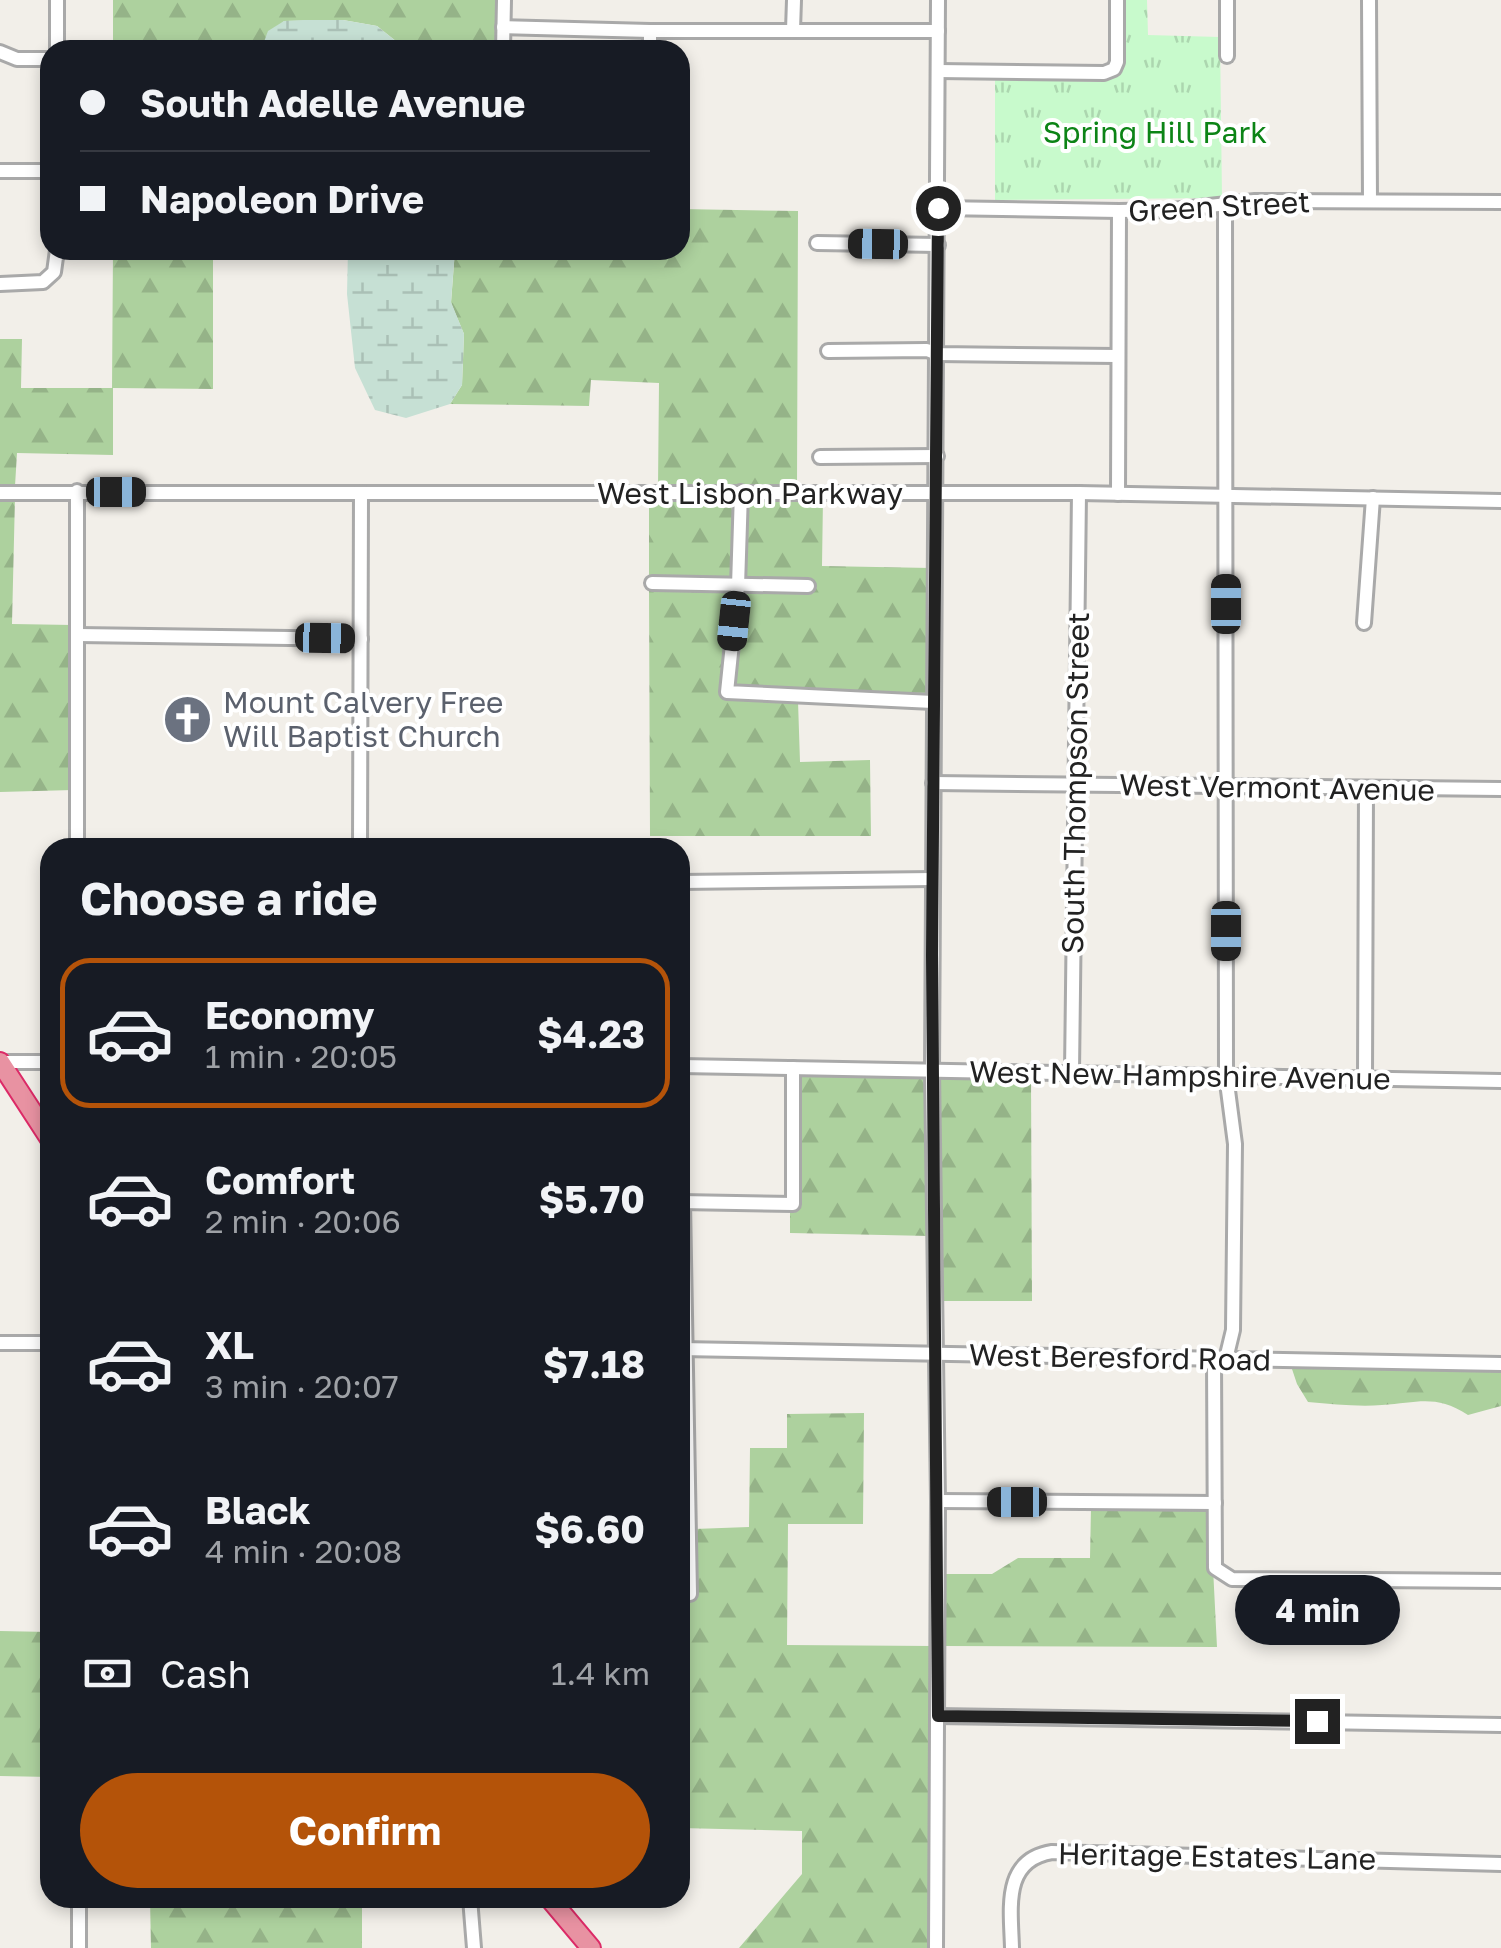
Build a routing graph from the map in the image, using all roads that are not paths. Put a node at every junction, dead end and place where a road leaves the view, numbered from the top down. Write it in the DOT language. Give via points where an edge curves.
graph roads {
  1 [pos="57,0"];
  2 [pos="504,0"];
  3 [pos="794,0"];
  4 [pos="938,0"];
  5 [pos="1118,0"];
  6 [pos="1227,0"];
  7 [pos="1370,0"];
  8 [pos="503,27"];
  9 [pos="793,30"];
  10 [pos="650,31"];
  11 [pos="938,31"];
  12 [pos="57,40"];
  13 [pos="503,40"];
  14 [pos="650,40"];
  15 [pos="0,52"];
  16 [pos="1227,56"];
  17 [pos="40,59"];
  18 [pos="938,71"];
  19 [pos="0,172"];
  20 [pos="40,172"];
  21 [pos="1370,201"];
  22 [pos="1501,202"];
  23 [pos="1225,204"];
  24 [pos="938,208"];
  25 [pos="1119,211"];
  26 [pos="818,243"];
  27 [pos="938,246"];
  28 [pos="56,260"];
  29 [pos="0,284"];
  30 [pos="828,351"];
  31 [pos="937,354"];
  32 [pos="1117,356"];
  33 [pos="937,456"];
  34 [pos="820,457"];
  35 [pos="77,491"];
  36 [pos="741,492"];
  37 [pos="0,493"];
  38 [pos="361,493"];
  39 [pos="936,494"];
  40 [pos="1079,494"];
  41 [pos="1118,494"];
  42 [pos="1226,496"];
  43 [pos="1373,498"];
  44 [pos="1501,501"];
  45 [pos="652,583"];
  46 [pos="738,586"];
  47 [pos="808,586"];
  48 [pos="1364,623"];
  49 [pos="78,635"];
  50 [pos="361,639"];
  51 [pos="933,702"];
  52 [pos="933,784"];
  53 [pos="1074,785"];
  54 [pos="1225,786"];
  55 [pos="1366,788"];
  56 [pos="1501,789"];
  57 [pos="77,838"];
  58 [pos="360,838"];
  59 [pos="933,878"];
  60 [pos="690,882"];
  61 [pos="0,1062"];
  62 [pos="40,1062"];
  63 [pos="690,1066"];
  64 [pos="793,1068"];
  65 [pos="932,1070"];
  66 [pos="1072,1072"];
  67 [pos="1226,1076"];
  68 [pos="1365,1078"];
  69 [pos="1501,1081"];
  70 [pos="40,1124"];
  71 [pos="690,1202"];
  72 [pos="40,1342"];
  73 [pos="0,1343"];
  74 [pos="690,1349"];
  75 [pos="937,1354"];
  76 [pos="1220,1360"];
  77 [pos="1501,1364"];
  78 [pos="938,1502"];
  79 [pos="1215,1503"];
  80 [pos="1501,1581"];
  81 [pos="938,1716"];
  82 [pos="1501,1725"];
  83 [pos="1501,1864"];
  84 [pos="79,1908"];
  85 [pos="471,1908"];
  86 [pos="557,1908"];
  87 [pos="80,1948"];
  88 [pos="474,1948"];
  89 [pos="591,1948"];
  90 [pos="936,1948"];
  91 [pos="1012,1948"];
  1 -- 12 [label="street"];
  2 -- 8 [label="street"];
  3 -- 9 [label="street"];
  4 -- 11 [label="street"];
  5 -- 18 [label="street" via="1114,70"];
  6 -- 16 [label="street"];
  7 -- 21 [label="street"];
  8 -- 10 [label="street"];
  8 -- 13 [label="street"];
  9 -- 10 [label="street"];
  9 -- 11 [label="street"];
  10 -- 14 [label="street"];
  11 -- 18 [label="street"];
  15 -- 17 [label="street"];
  18 -- 24 [label="street"];
  19 -- 20 [label="street"];
  21 -- 22 [label="street, Green Street"];
  21 -- 23 [label="street, Green Street"];
  23 -- 25 [label="street, Green Street"];
  23 -- 42 [label="street"];
  24 -- 25 [label="street, Green Street"];
  24 -- 27 [label="street"];
  25 -- 32 [label="street"];
  26 -- 27 [label="street"];
  27 -- 31 [label="street"];
  28 -- 29 [label="street" via="43,282"];
  30 -- 31 [label="street"];
  31 -- 32 [label="street"];
  31 -- 33 [label="street"];
  32 -- 41 [label="street"];
  33 -- 34 [label="street"];
  33 -- 39 [label="street"];
  35 -- 37 [label="street, West Lisbon Parkway"];
  35 -- 38 [label="street, West Lisbon Parkway"];
  35 -- 49 [label="street"];
  36 -- 38 [label="street, West Lisbon Parkway"];
  36 -- 39 [label="street, West Lisbon Parkway"];
  36 -- 46 [label="street"];
  38 -- 50 [label="street"];
  39 -- 40 [label="street, West Lisbon Parkway"];
  39 -- 51 [label="street"];
  40 -- 41 [label="street, West Lisbon Parkway"];
  40 -- 53 [label="street, South Thompson Street"];
  41 -- 42 [label="street, West Lisbon Parkway"];
  42 -- 43 [label="street, West Lisbon Parkway"];
  42 -- 54 [label="street"];
  43 -- 44 [label="street, West Lisbon Parkway"];
  43 -- 48 [label="street"];
  45 -- 46 [label="street"];
  46 -- 47 [label="street"];
  46 -- 51 [label="street" via="727,692"];
  49 -- 50 [label="street"];
  49 -- 57 [label="street"];
  50 -- 58 [label="street"];
  51 -- 52 [label="street"];
  52 -- 53 [label="street, West Vermont Avenue"];
  52 -- 59 [label="street"];
  53 -- 54 [label="street, West Vermont Avenue"];
  53 -- 66 [label="street, South Thompson Street"];
  54 -- 55 [label="street, West Vermont Avenue"];
  54 -- 67 [label="street"];
  55 -- 56 [label="street, West Vermont Avenue"];
  55 -- 68 [label="street"];
  59 -- 60 [label="street"];
  59 -- 65 [label="street"];
  61 -- 62 [label="street"];
  61 -- 70 [label="highway"];
  63 -- 64 [label="street, West New Hampshire Avenue"];
  64 -- 65 [label="street, West New Hampshire Avenue"];
  64 -- 71 [label="street" via="792,1204"];
  65 -- 66 [label="street, West New Hampshire Avenue"];
  65 -- 75 [label="street"];
  66 -- 67 [label="street, West New Hampshire Avenue"];
  67 -- 68 [label="street, West New Hampshire Avenue"];
  67 -- 76 [label="street" via="1236,1144 1233,1330"];
  68 -- 69 [label="street, West New Hampshire Avenue"];
  72 -- 73 [label="street"];
  74 -- 75 [label="street, West Beresford Road"];
  75 -- 76 [label="street, West Beresford Road"];
  75 -- 78 [label="street"];
  76 -- 77 [label="street, West Beresford Road"];
  76 -- 79 [label="street"];
  78 -- 79 [label="street"];
  78 -- 81 [label="street"];
  79 -- 80 [label="street" via="1215,1568 1232,1579"];
  81 -- 82 [label="street"];
  81 -- 90 [label="street"];
  83 -- 91 [label="street, Heritage Estates Lane" via="1052,1852 1028,1860 1011,1887"];
  84 -- 87 [label="street"];
  85 -- 88 [label="street"];
  86 -- 89 [label="highway"];
}
